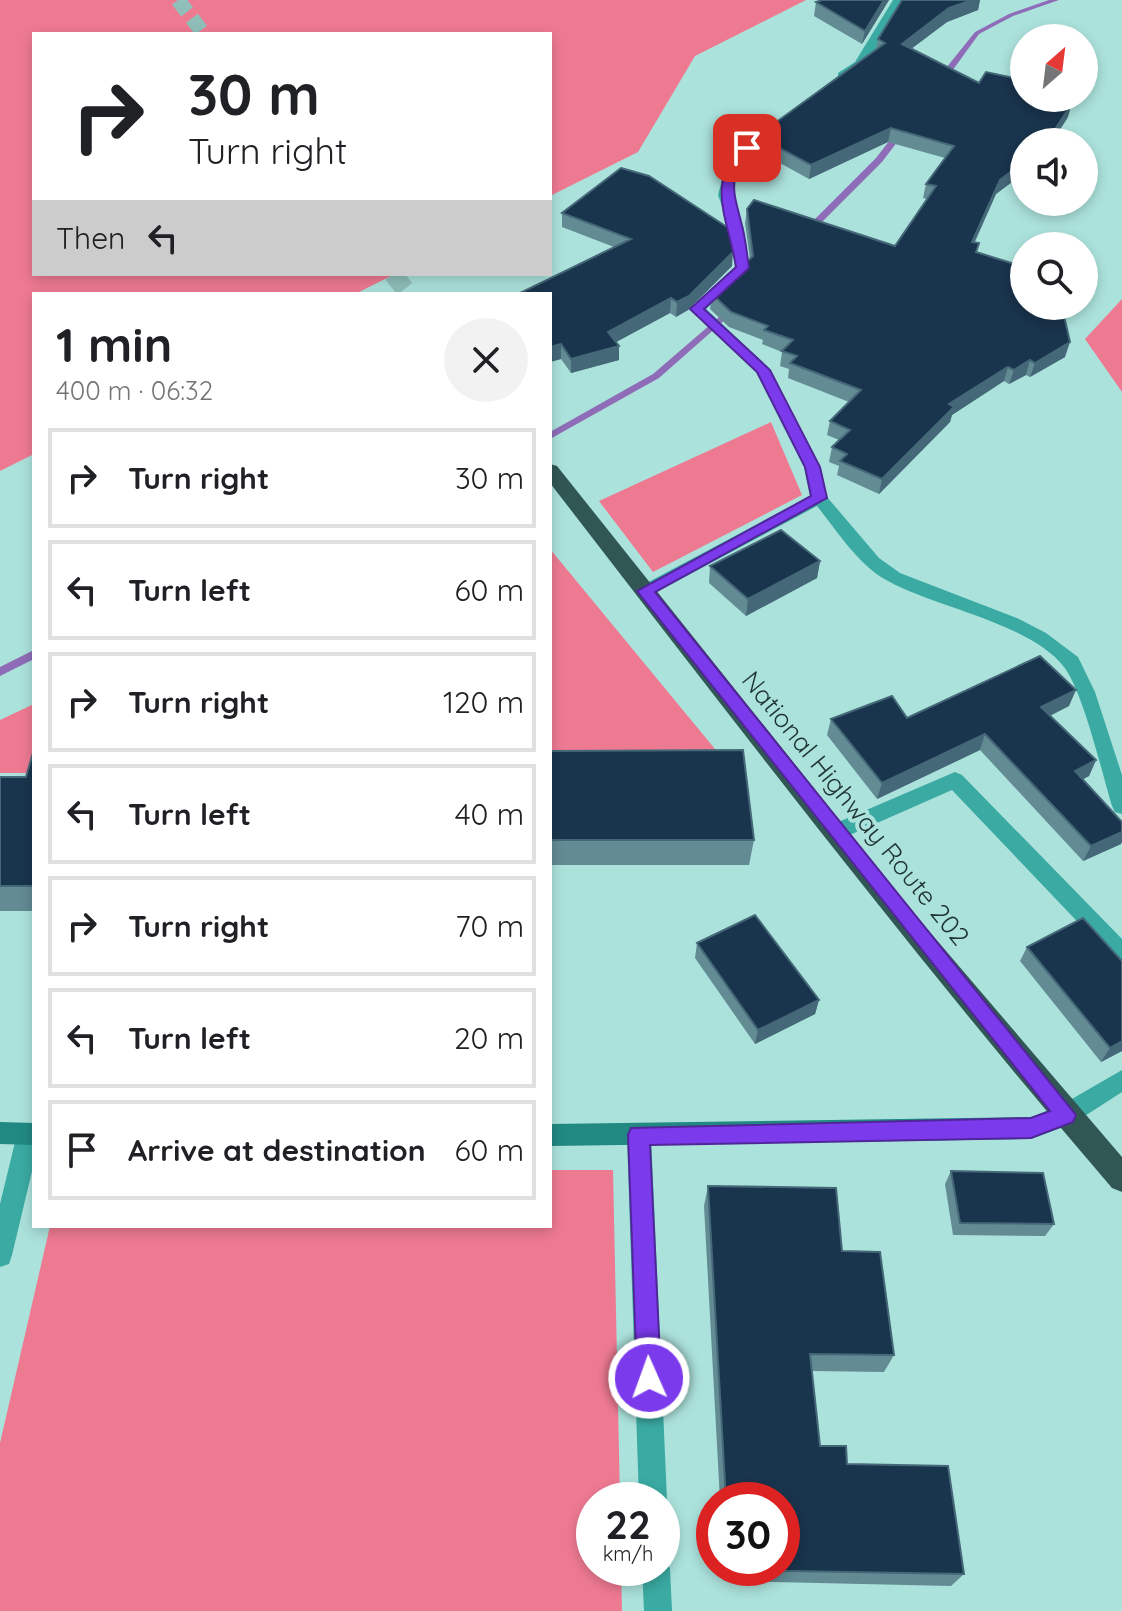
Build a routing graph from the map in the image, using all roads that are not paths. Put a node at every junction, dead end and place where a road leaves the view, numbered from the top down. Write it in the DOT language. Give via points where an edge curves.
graph roads {
  1 [pos="899,0"];
  2 [pos="833,82"];
  3 [pos="794,109"];
  4 [pos="552,474"];
  5 [pos="819,498"];
  6 [pos="645,591"];
  7 [pos="1122,806"];
  8 [pos="836,832"];
  9 [pos="1122,953"];
  10 [pos="1122,1080"];
  11 [pos="1066,1115"];
  12 [pos="0,1133"];
  13 [pos="31,1134"];
  14 [pos="552,1135"];
  15 [pos="639,1135"];
  16 [pos="1122,1178"];
  17 [pos="0,1255"];
  18 [pos="652,1482"];
  19 [pos="657,1586"];
  20 [pos="658,1611"];
  1 -- 2 [label="street" via="859,64"];
  3 -- 5 [label="street" via="733,161 725,195 742,268 697,309 763,370 812,467"];
  4 -- 6 [label="highway, National Highway Route 202"];
  5 -- 6 [label="street"];
  5 -- 7 [label="street" via="873,562 894,577 1013,624 1071,662 1086,692"];
  6 -- 8 [label="highway, National Highway Route 202"];
  8 -- 9 [label="street" via="955,780"];
  8 -- 11 [label="highway, National Highway Route 202"];
  10 -- 11 [label="street"];
  11 -- 15 [label="street" via="1031,1128"];
  11 -- 16 [label="highway, National Highway Route 202"];
  12 -- 13 [label="street"];
  13 -- 17 [label="street"];
  14 -- 15 [label="street"];
  15 -- 18 [label="street"];
  19 -- 20 [label="street"];
}
